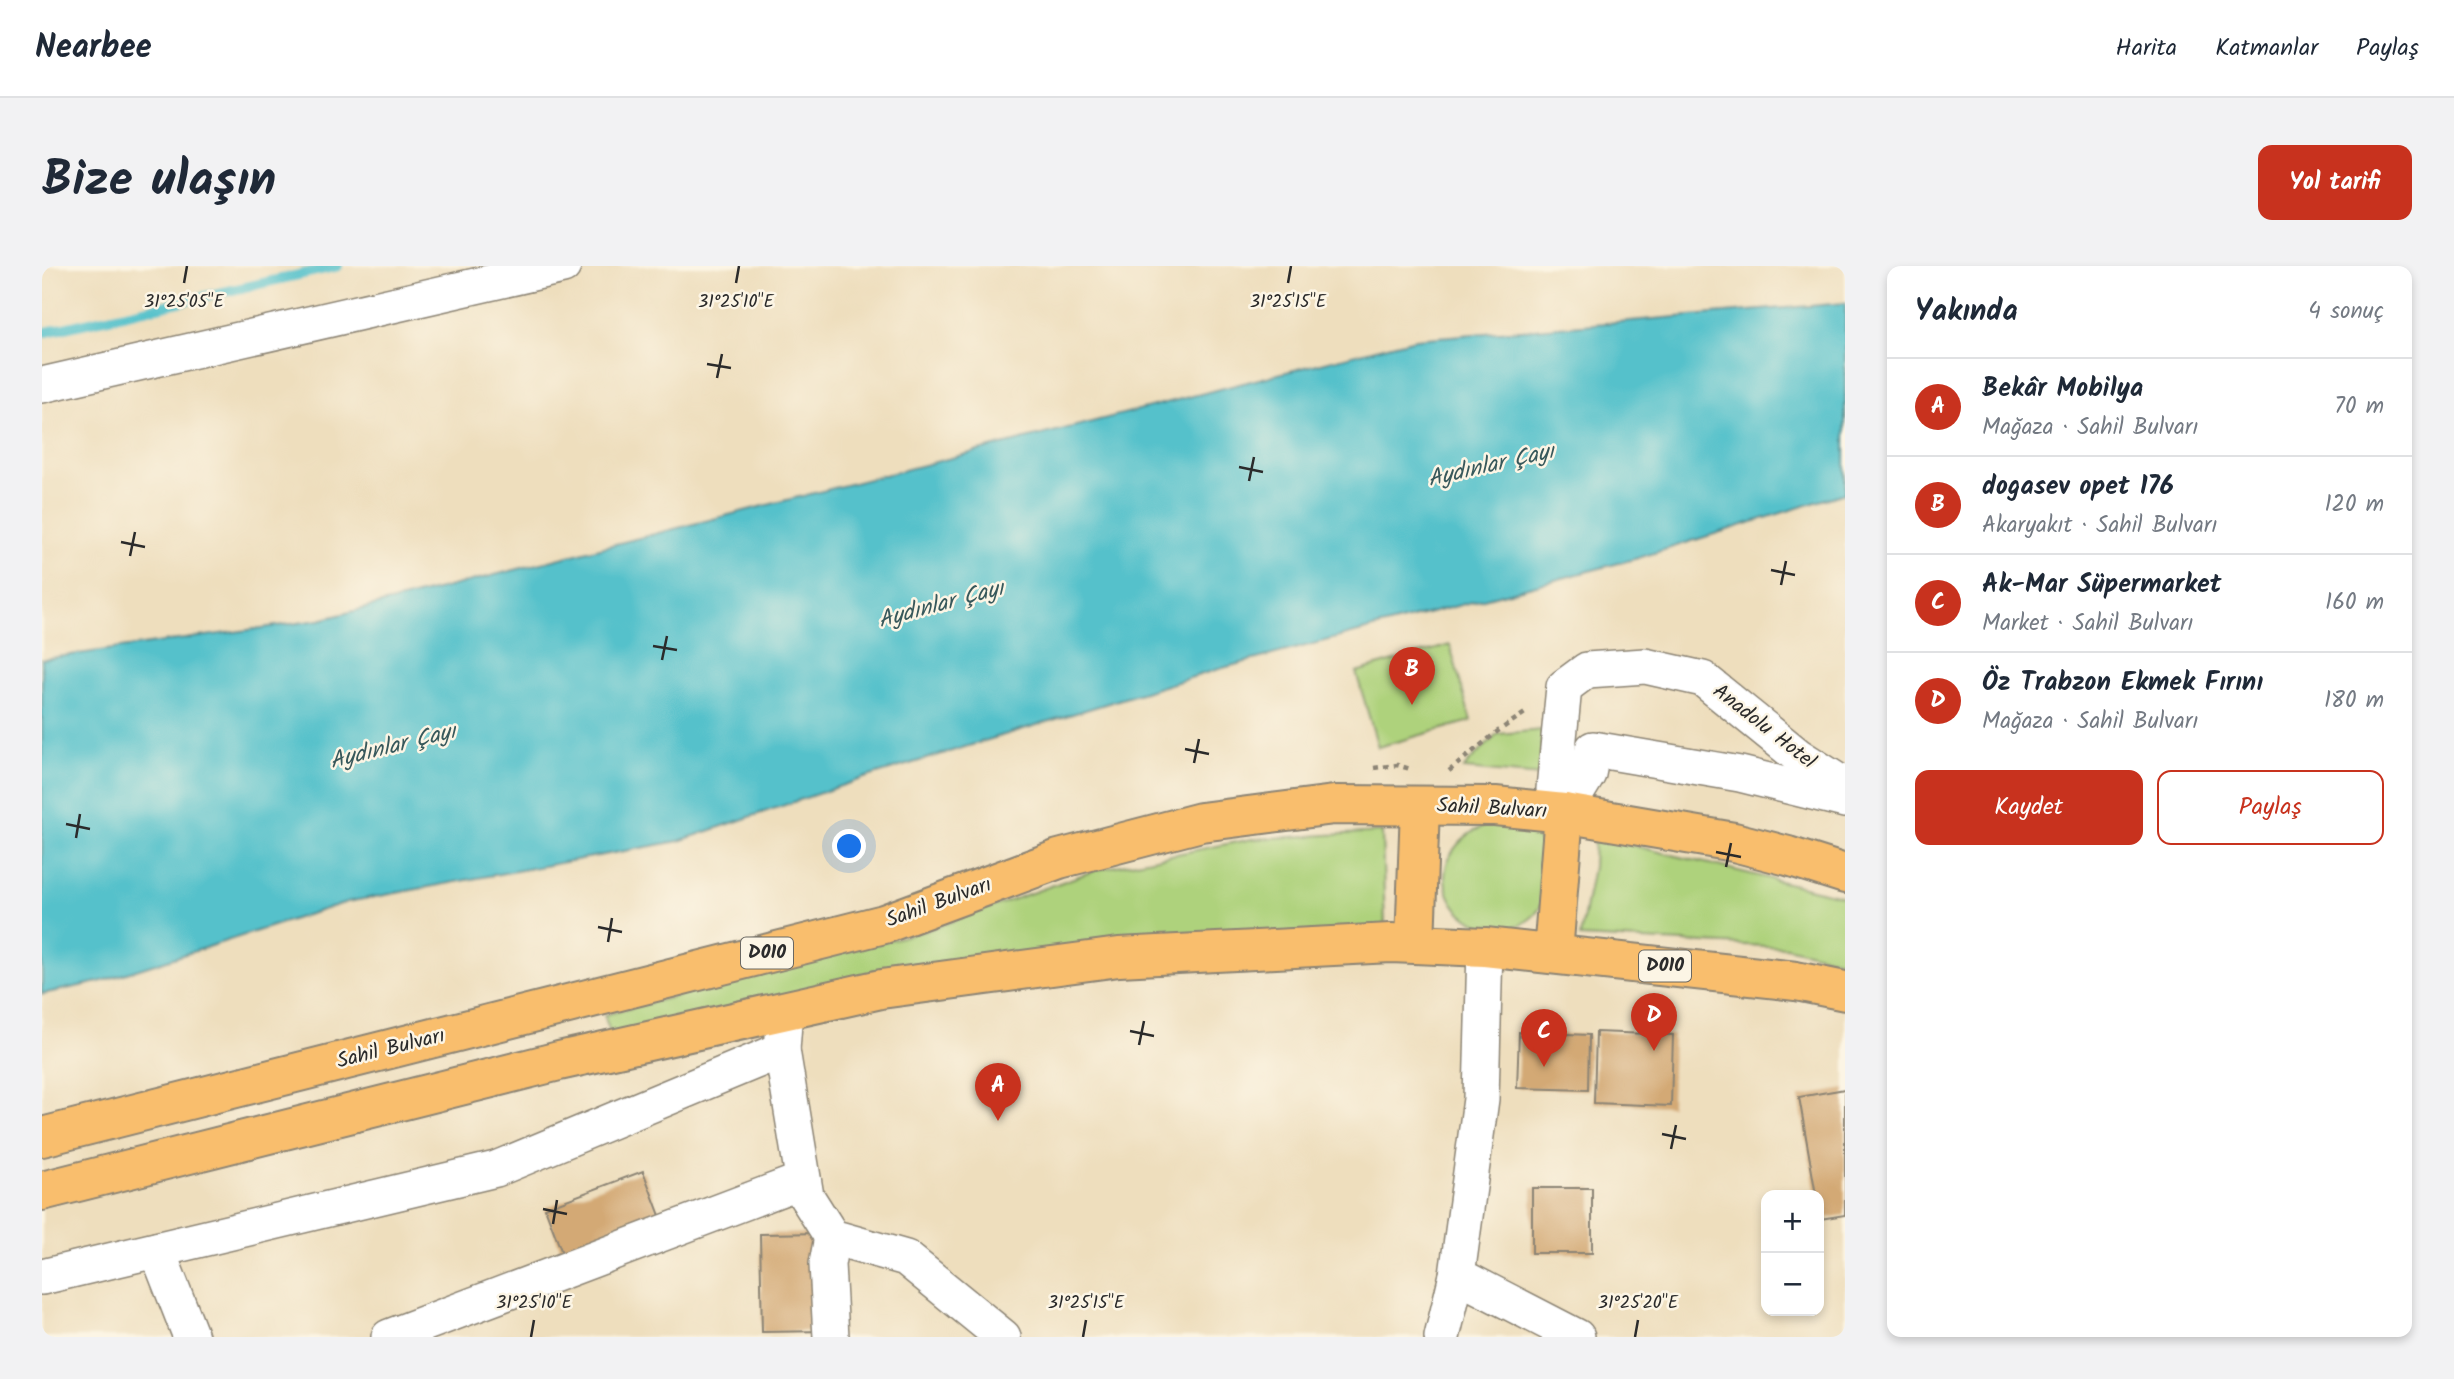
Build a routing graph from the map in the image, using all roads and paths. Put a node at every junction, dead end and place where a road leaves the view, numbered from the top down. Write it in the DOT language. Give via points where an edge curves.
graph roads {
  1 [pos="563,266"];
  2 [pos="42,385"];
  3 [pos="1564,687"];
  4 [pos="1845,786"];
  5 [pos="1430,792"];
  6 [pos="1845,800"];
  7 [pos="1564,813"];
  8 [pos="1845,874"];
  9 [pos="1415,944"];
  10 [pos="1485,947"];
  11 [pos="1553,954"];
  12 [pos="1845,990"];
  13 [pos="785,1010"];
  14 [pos="782,1050"];
  15 [pos="42,1137"];
  16 [pos="803,1180"];
  17 [pos="42,1191"];
  18 [pos="832,1237"];
  19 [pos="157,1250"];
  20 [pos="1457,1275"];
  21 [pos="42,1277"];
  22 [pos="191,1337"];
  23 [pos="389,1337"];
  24 [pos="831,1337"];
  25 [pos="1003,1337"];
  26 [pos="1442,1337"];
  27 [pos="1577,1337"];
  1 -- 2 [label="street"];
  3 -- 4 [label="street, Anadolu Hotel" via="1587,670 1645,666 1703,679 1798,756"];
  3 -- 5 [label="path" via="1498,731"];
  3 -- 7 [label="street" via="1554,789"];
  5 -- 7 [label="highway, Sahil Bulvarı / D010" via="1495,806"];
  5 -- 9 [label="highway"];
  5 -- 15 [label="highway, Sahil Bulvarı / D010" via="1201,822 1059,859 884,924"];
  6 -- 7 [label="street" via="1740,774 1593,749 1588,774"];
  7 -- 8 [label="highway, Sahil Bulvarı / D010" via="1734,842"];
  7 -- 11 [label="highway"];
  9 -- 10 [label="highway, D010"];
  9 -- 13 [label="highway, D010" via="1119,957 881,989"];
  10 -- 11 [label="highway, D010"];
  10 -- 20 [label="street" via="1481,1099"];
  11 -- 12 [label="highway, D010"];
  13 -- 14 [label="street"];
  13 -- 17 [label="highway, D010" via="559,1061"];
  14 -- 16 [label="street"];
  14 -- 19 [label="street" via="496,1169"];
  16 -- 18 [label="street" via="806,1196"];
  16 -- 23 [label="street"];
  18 -- 24 [label="street" via="827,1264"];
  18 -- 25 [label="street" via="906,1258"];
  19 -- 21 [label="street"];
  19 -- 22 [label="street"];
  20 -- 26 [label="street"];
  20 -- 27 [label="street"];
}
